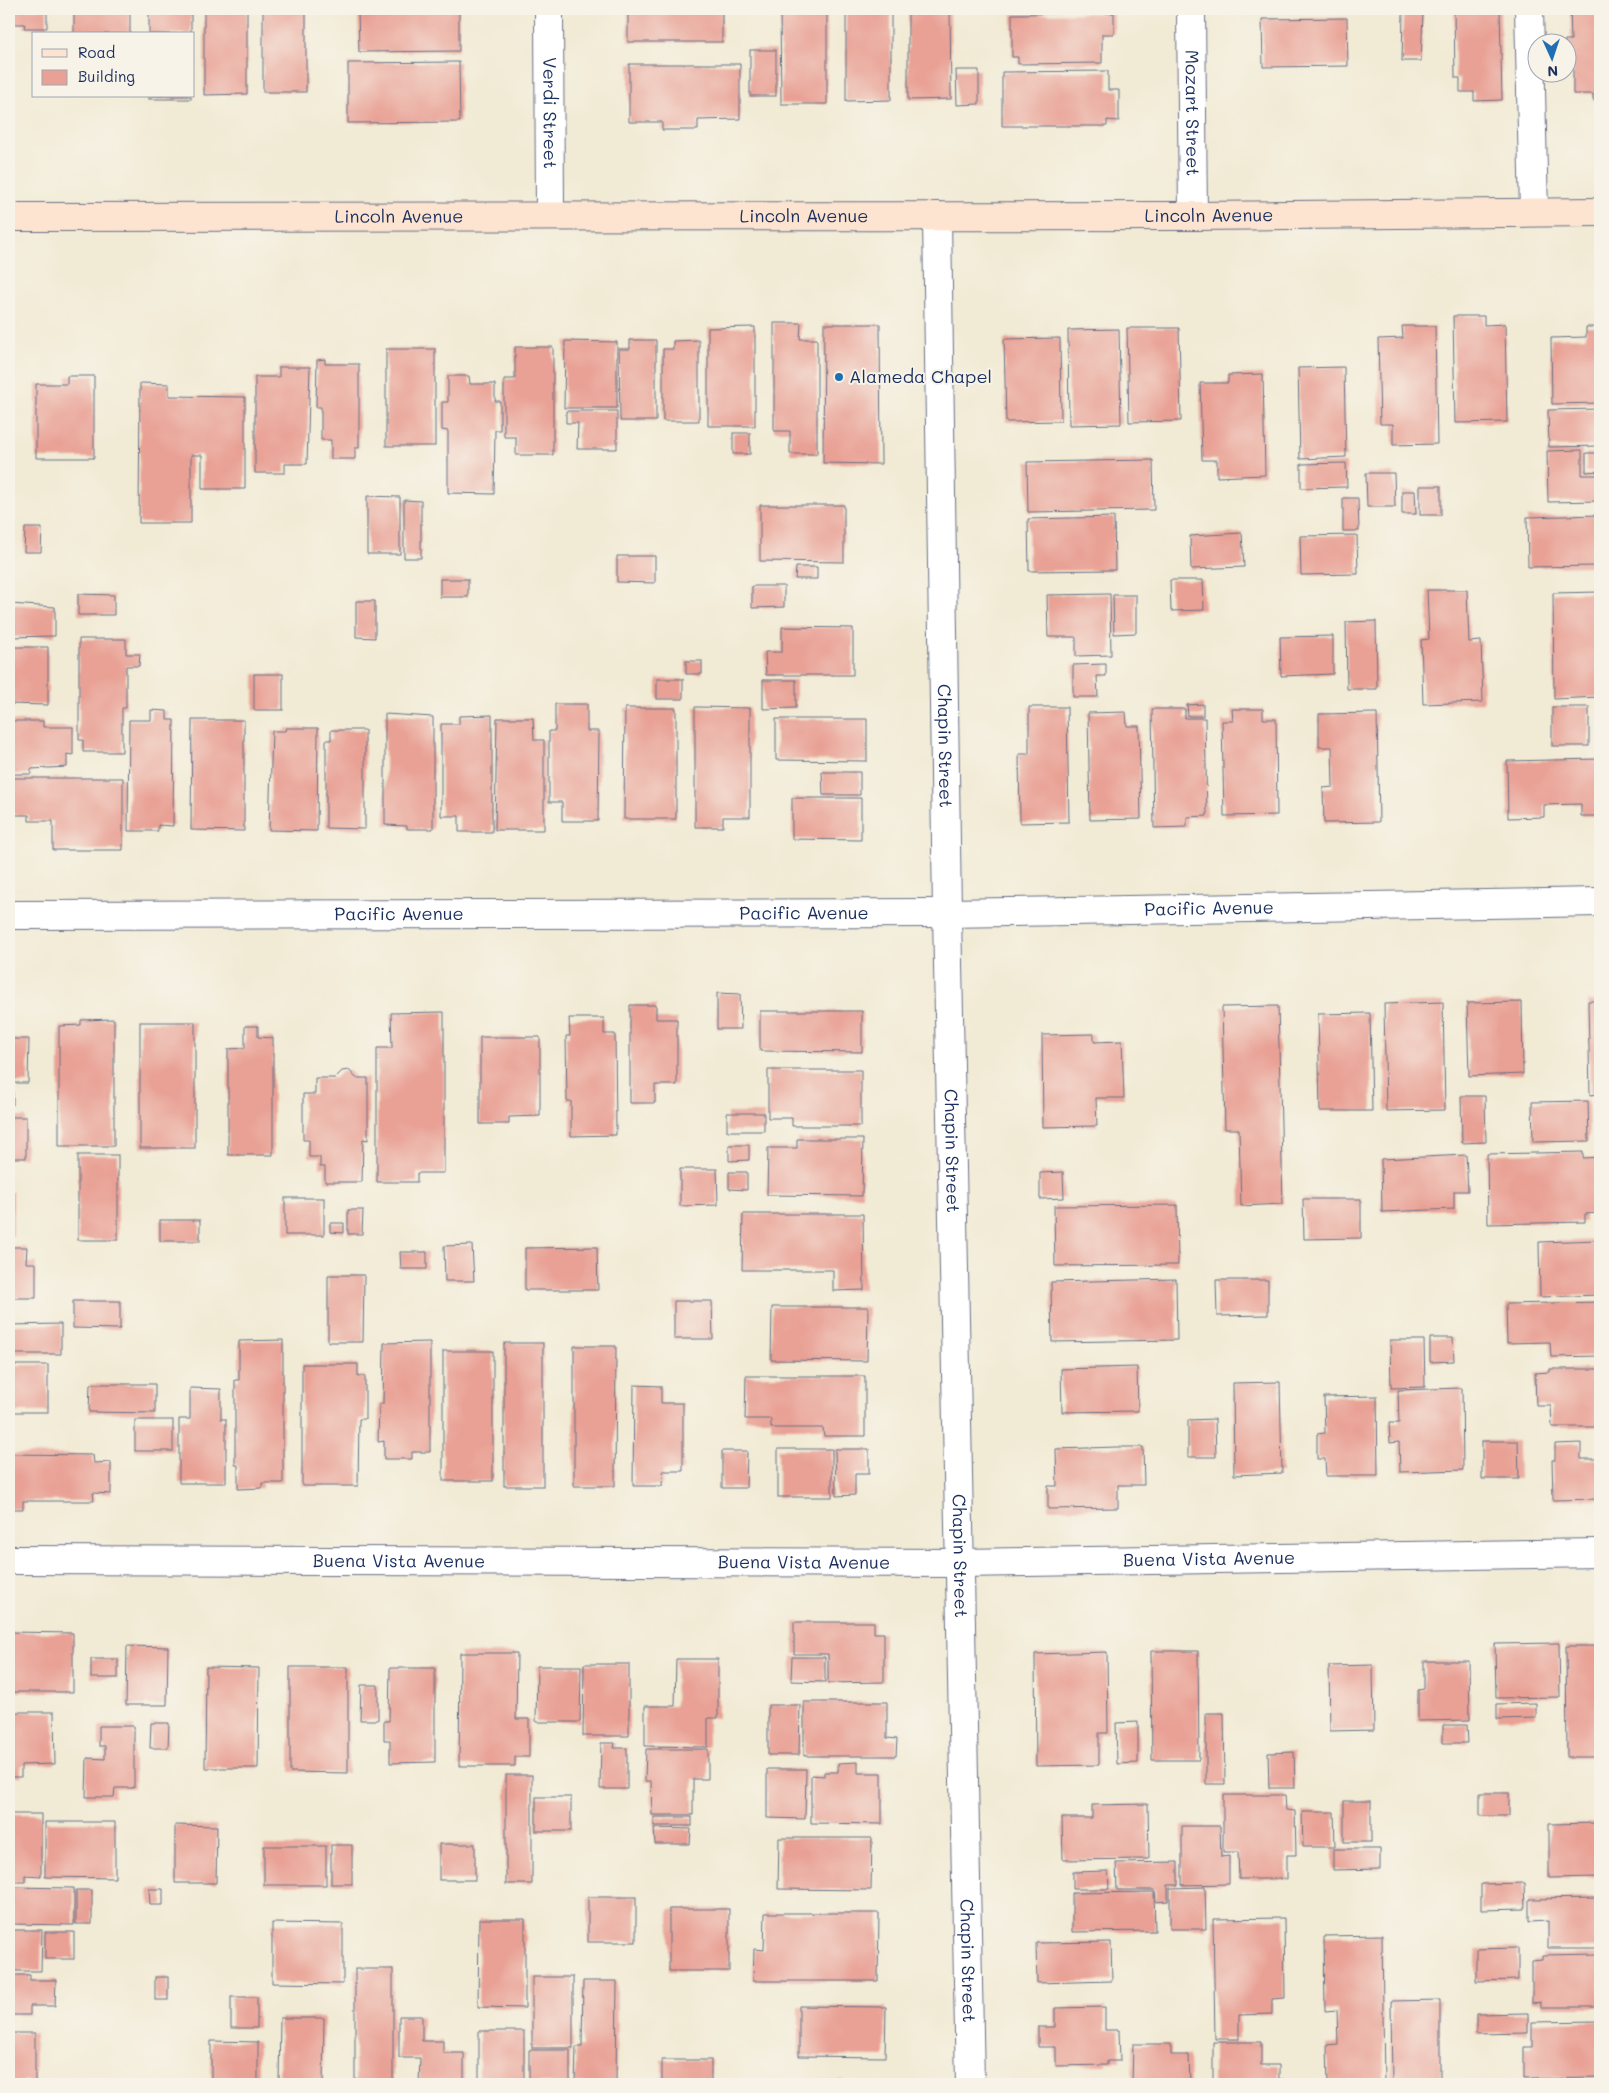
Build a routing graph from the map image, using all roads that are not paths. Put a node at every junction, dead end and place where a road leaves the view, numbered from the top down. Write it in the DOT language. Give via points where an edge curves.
graph roads {
  1 [pos="549,9"];
  2 [pos="1191,9"];
  3 [pos="1529,9"];
  4 [pos="1534,212"];
  5 [pos="1600,212"];
  6 [pos="550,216"];
  7 [pos="937,216"];
  8 [pos="1193,216"];
  9 [pos="9,217"];
  10 [pos="1600,902"];
  11 [pos="947,913"];
  12 [pos="9,915"];
  13 [pos="1600,1554"];
  14 [pos="9,1560"];
  15 [pos="960,1563"];
  16 [pos="970,2084"];
  1 -- 6 [label="street, Verdi Street"];
  2 -- 8 [label="street, Mozart Street"];
  3 -- 4 [label="street"];
  4 -- 5 [label="main road, Lincoln Avenue"];
  4 -- 8 [label="main road, Lincoln Avenue"];
  6 -- 7 [label="main road, Lincoln Avenue"];
  6 -- 9 [label="main road, Lincoln Avenue"];
  7 -- 8 [label="main road, Lincoln Avenue"];
  7 -- 11 [label="street, Chapin Street"];
  10 -- 11 [label="street, Pacific Avenue"];
  11 -- 12 [label="street, Pacific Avenue"];
  11 -- 15 [label="street, Chapin Street"];
  13 -- 15 [label="street, Buena Vista Avenue"];
  14 -- 15 [label="street, Buena Vista Avenue"];
  15 -- 16 [label="street, Chapin Street"];
}
